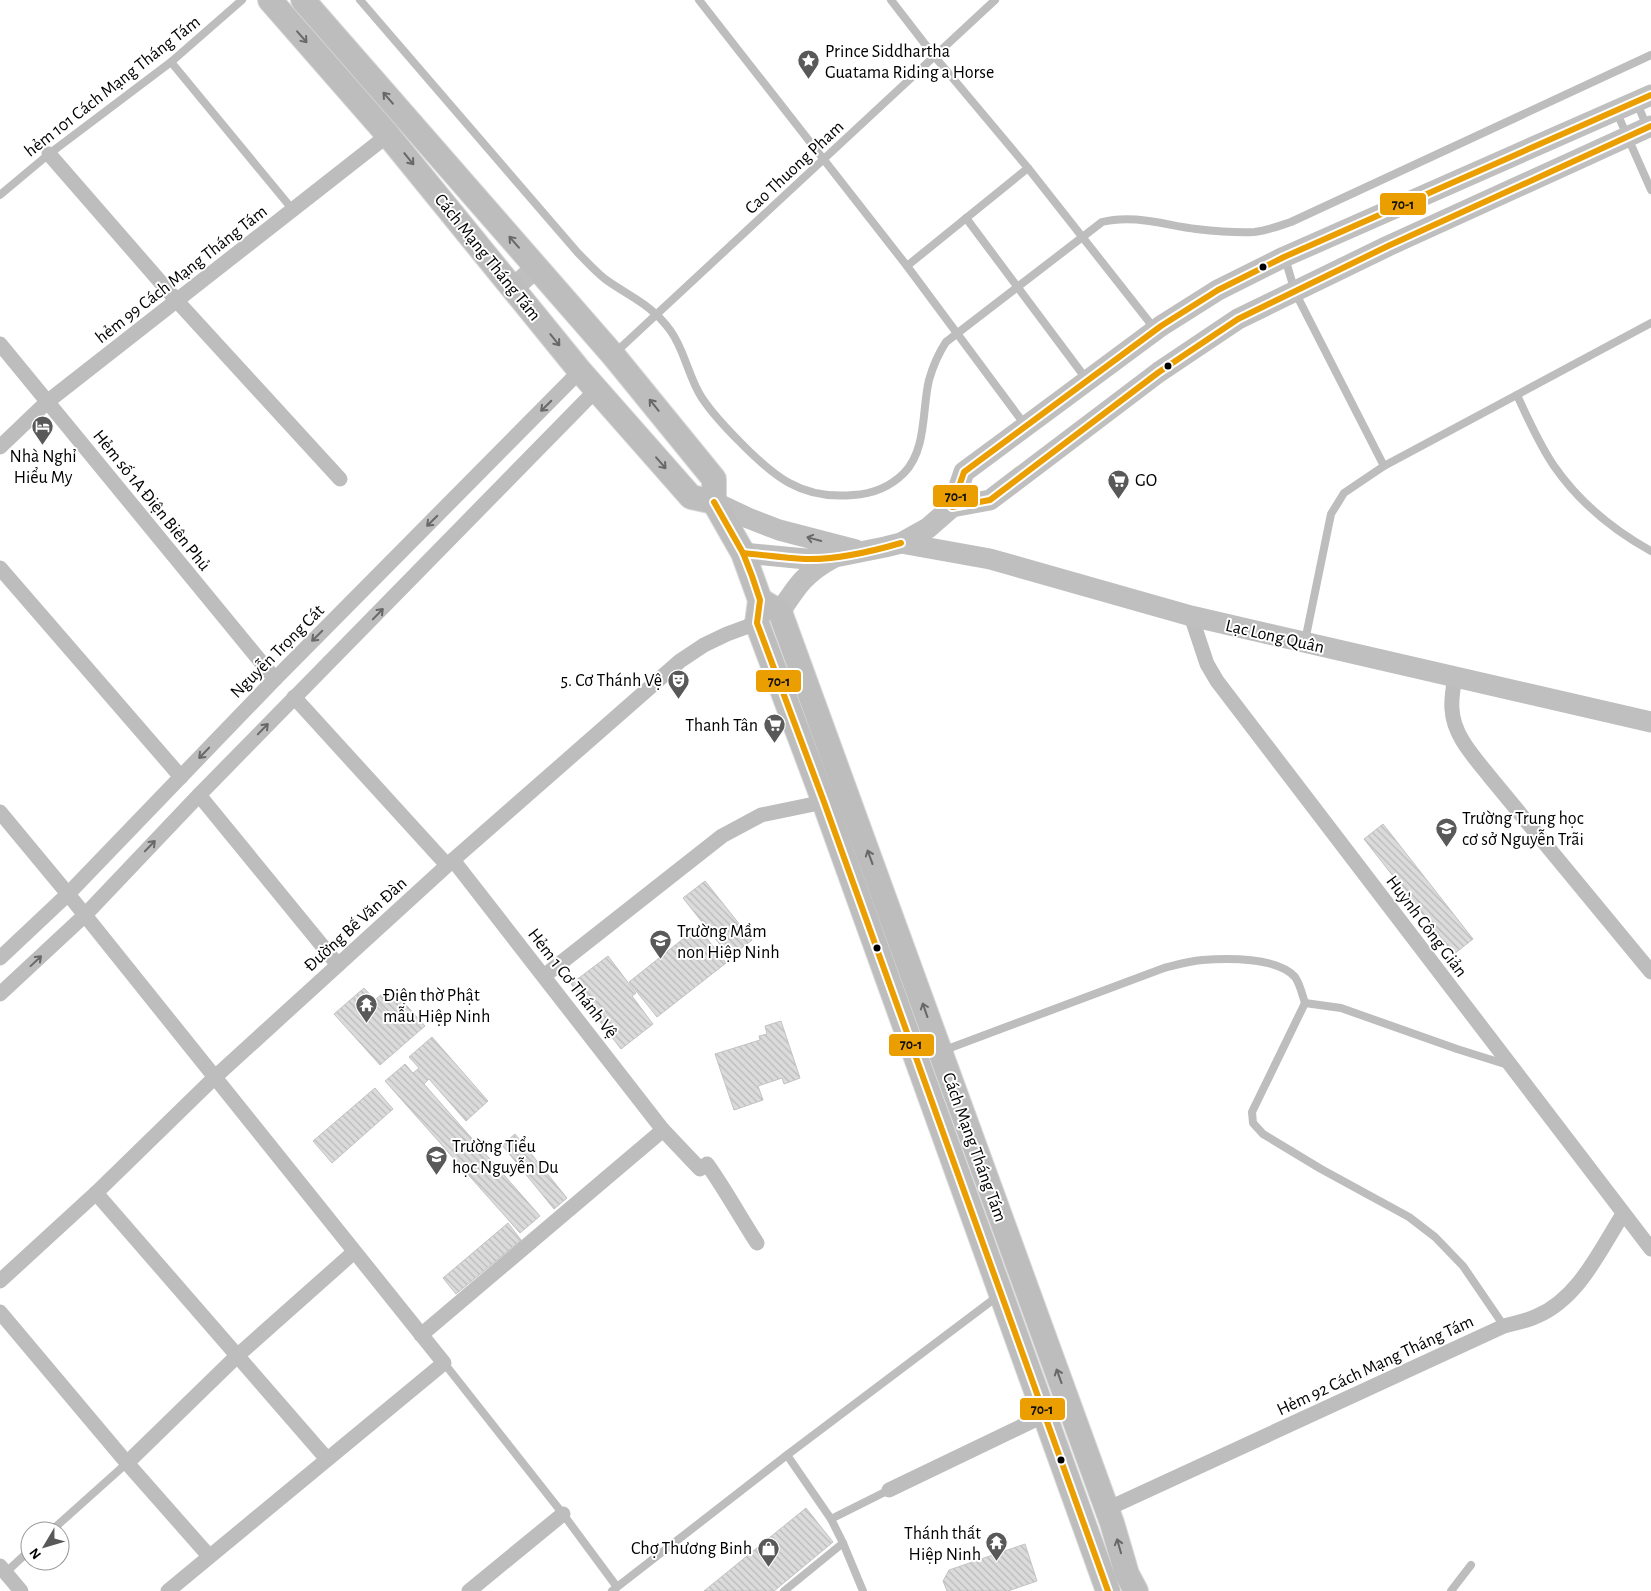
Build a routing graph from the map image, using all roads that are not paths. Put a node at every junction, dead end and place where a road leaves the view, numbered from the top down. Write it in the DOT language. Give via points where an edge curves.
graph roads {
  1 [pos="242,0"];
  2 [pos="270,0"];
  3 [pos="303,0"];
  4 [pos="360,0"];
  5 [pos="699,0"];
  6 [pos="891,0"];
  7 [pos="995,0"];
  8 [pos="1651,55"];
  9 [pos="935,57"];
  10 [pos="171,62"];
  11 [pos="1644,98"];
  12 [pos="1617,111"];
  13 [pos="1644,132"];
  14 [pos="388,134"];
  15 [pos="49,154"];
  16 [pos="823,160"];
  17 [pos="1028,168"];
  18 [pos="1651,190"];
  19 [pos="0,195"];
  20 [pos="293,210"];
  21 [pos="966,218"];
  22 [pos="1082,237"];
  23 [pos="1284,257"];
  24 [pos="906,266"];
  25 [pos="537,267"];
  26 [pos="1017,287"];
  27 [pos="513,288"];
  28 [pos="1295,292"];
  29 [pos="177,301"];
  30 [pos="656,315"];
  31 [pos="1651,323"];
  32 [pos="1155,330"];
  33 [pos="957,334"];
  34 [pos="0,344"];
  35 [pos="613,355"];
  36 [pos="589,380"];
  37 [pos="1088,382"];
  38 [pos="1517,395"];
  39 [pos="48,402"];
  40 [pos="1026,427"];
  41 [pos="0,447"];
  42 [pos="1384,466"];
  43 [pos="340,479"];
  44 [pos="714,502"];
  45 [pos="952,507"];
  46 [pos="901,543"];
  47 [pos="1651,551"];
  48 [pos="861,552"];
  49 [pos="743,553"];
  50 [pos="835,557"];
  51 [pos="0,568"];
  52 [pos="760,600"];
  53 [pos="780,612"];
  54 [pos="1191,616"];
  55 [pos="757,624"];
  56 [pos="1305,643"];
  57 [pos="1455,678"];
  58 [pos="275,679"];
  59 [pos="294,697"];
  60 [pos="1651,722"];
  61 [pos="181,777"];
  62 [pos="199,795"];
  63 [pos="824,802"];
  64 [pos="0,812"];
  65 [pos="450,862"];
  66 [pos="68,894"];
  67 [pos="85,915"];
  68 [pos="0,958"];
  69 [pos="338,965"];
  70 [pos="1651,972"];
  71 [pos="544,976"];
  72 [pos="0,994"];
  73 [pos="1305,1003"];
  74 [pos="940,1052"];
  75 [pos="1510,1066"];
  76 [pos="215,1077"];
  77 [pos="663,1130"];
  78 [pos="96,1193"];
  79 [pos="1624,1214"];
  80 [pos="757,1243"];
  81 [pos="1651,1249"];
  82 [pos="354,1252"];
  83 [pos="0,1281"];
  84 [pos="1001,1294"];
  85 [pos="0,1312"];
  86 [pos="1504,1326"];
  87 [pos="421,1335"];
  88 [pos="237,1356"];
  89 [pos="444,1363"];
  90 [pos="1044,1415"];
  91 [pos="788,1455"];
  92 [pos="327,1459"];
  93 [pos="127,1463"];
  94 [pos="889,1490"];
  95 [pos="1107,1509"];
  96 [pos="563,1514"];
  97 [pos="831,1519"];
  98 [pos="62,1521"];
  99 [pos="843,1544"];
  100 [pos="209,1556"];
  101 [pos="20,1558"];
  102 [pos="1471,1565"];
  103 [pos="2,1571"];
  104 [pos="1132,1582"];
  105 [pos="1107,1588"];
  106 [pos="615,1589"];
  107 [pos="21,1591"];
  108 [pos="168,1591"];
  109 [pos="469,1591"];
  110 [pos="784,1591"];
  111 [pos="863,1591"];
  112 [pos="1451,1591"];
  1 -- 10 [label="lane, hẻm 101 Cách Mạng Tháng Tám"];
  2 -- 14 [label="main road, Cách Mạng Tháng Tám, one-way"];
  25 -- 3 [label="main road, Cách Mạng Tháng Tám, one-way"];
  4 -- 30 [label="lane" via="578,253 606,279 646,304"];
  5 -- 16 [label="lane"];
  6 -- 9 [label="lane"];
  7 -- 9 [label="lane, Cao Thuong Pham"];
  8 -- 22 [label="lane" via="1291,222 1254,232 1195,229 1116,219 1102,222"];
  9 -- 16 [label="lane, Cao Thuong Pham"];
  9 -- 17 [label="lane"];
  10 -- 15 [label="lane, hẻm 101 Cách Mạng Tháng Tám"];
  10 -- 20 [label="lane"];
  11 -- 12 [label="main road"];
  11 -- 13 [label="lane"];
  12 -- 13 [label="lane"];
  12 -- 23 [label="main road"];
  13 -- 18 [label="lane"];
  13 -- 28 [label="main road" via="1388,246"];
  14 -- 20 [label="street, hẻm 99 Cách Mạng Tháng Tám"];
  14 -- 27 [label="main road, Cách Mạng Tháng Tám, one-way"];
  15 -- 19 [label="lane, hẻm 101 Cách Mạng Tháng Tám"];
  15 -- 29 [label="street"];
  16 -- 24 [label="lane"];
  16 -- 30 [label="lane, Cao Thuong Pham"];
  17 -- 21 [label="lane"];
  17 -- 22 [label="lane"];
  20 -- 29 [label="street, hẻm 99 Cách Mạng Tháng Tám"];
  21 -- 24 [label="lane"];
  21 -- 26 [label="lane"];
  22 -- 26 [label="lane"];
  22 -- 32 [label="lane"];
  23 -- 28 [label="lane"];
  23 -- 32 [label="main road" via="1218,290"];
  24 -- 33 [label="lane"];
  25 -- 27 [label="main road"];
  25 -- 35 [label="main road, Cách Mạng Tháng Tám"];
  26 -- 33 [label="lane"];
  26 -- 37 [label="lane"];
  27 -- 36 [label="main road, Cách Mạng Tháng Tám, one-way"];
  28 -- 42 [label="lane"];
  28 -- 45 [label="main road" via="1238,319 1198,345 990,500"];
  29 -- 39 [label="street, hẻm 99 Cách Mạng Tháng Tám"];
  29 -- 43 [label="street"];
  30 -- 33 [label="lane" via="678,344 702,399 762,465 812,493 838,497 877,491 904,472 914,458 921,434 929,381 937,356 946,342"];
  30 -- 35 [label="lane, Cao Thuong Pham"];
  31 -- 38 [label="lane"];
  32 -- 37 [label="main road"];
  33 -- 40 [label="lane"];
  34 -- 39 [label="street, Hẻm số 1A Điện Biên Phủ"];
  35 -- 36 [label="main road"];
  44 -- 35 [label="main road, Cách Mạng Tháng Tám, one-way" via="714,479"];
  36 -- 44 [label="main road, Cách Mạng Tháng Tám, one-way" via="692,497"];
  36 -- 58 [label="street, Nguyễn Trọng Cát, one-way"];
  59 -- 36 [label="street, one-way"];
  37 -- 40 [label="main road"];
  38 -- 42 [label="lane"];
  38 -- 47 [label="lane" via="1554,467 1582,500 1606,522"];
  39 -- 41 [label="street, hẻm 99 Cách Mạng Tháng Tám"];
  39 -- 58 [label="street, Hẻm số 1A Điện Biên Phủ"];
  40 -- 45 [label="main road" via="964,472"];
  42 -- 56 [label="lane" via="1344,493 1331,514"];
  48 -- 44 [label="main road, Lạc Long Quân, one-way" via="778,530"];
  44 -- 49 [label="main road, Cách Mạng Tháng Tám"];
  45 -- 46 [label="main road, Lạc Long Quân" via="928,528"];
  46 -- 48 [label="main road, Lạc Long Quân"];
  46 -- 54 [label="main road, Lạc Long Quân" via="990,559"];
  48 -- 50 [label="main road, Lạc Long Quân"];
  49 -- 50 [label="main road, Lạc Long Quân" via="806,559"];
  49 -- 52 [label="main road, Cách Mạng Tháng Tám"];
  50 -- 53 [label="main road" via="805,577"];
  51 -- 61 [label="street"];
  52 -- 53 [label="main road"];
  52 -- 55 [label="main road, Cách Mạng Tháng Tám"];
  74 -- 53 [label="main road, Cách Mạng Tháng Tám, one-way"];
  54 -- 56 [label="main road, Lạc Long Quân"];
  54 -- 75 [label="street, Huỳnh Công Giản" via="1200,647 1217,681"];
  55 -- 63 [label="main road, Cách Mạng Tháng Tám"];
  55 -- 65 [label="street, Đường Bế Văn Đàn" via="704,645 680,661"];
  56 -- 57 [label="main road, Lạc Long Quân"];
  57 -- 60 [label="main road, Lạc Long Quân"];
  57 -- 70 [label="street" via="1452,709 1458,732 1466,744 1500,790"];
  58 -- 61 [label="street, Nguyễn Trọng Cát, one-way"];
  62 -- 59 [label="street, one-way"];
  59 -- 65 [label="street, Hẻm 1 Cơ Thánh Vệ"];
  61 -- 66 [label="street, Nguyễn Trọng Cát"];
  67 -- 62 [label="street, one-way"];
  62 -- 69 [label="street"];
  63 -- 71 [label="street" via="761,815 722,836"];
  63 -- 84 [label="main road, Cách Mạng Tháng Tám"];
  64 -- 66 [label="street"];
  65 -- 69 [label="street, Đường Bế Văn Đàn"];
  65 -- 71 [label="street, Hẻm 1 Cơ Thánh Vệ"];
  66 -- 67 [label="street"];
  66 -- 68 [label="street, Nguyễn Trọng Cát"];
  72 -- 67 [label="street, one-way"];
  67 -- 76 [label="street"];
  69 -- 76 [label="street, Đường Bế Văn Đàn"];
  71 -- 77 [label="street, Hẻm 1 Cơ Thánh Vệ"];
  73 -- 74 [label="lane" via="1294,977 1274,964 1201,960 1164,968"];
  73 -- 75 [label="lane" via="1341,1008"];
  73 -- 86 [label="lane" via="1254,1105 1252,1119 1255,1127 1321,1169 1422,1225 1463,1266"];
  95 -- 74 [label="main road, Cách Mạng Tháng Tám, one-way"];
  75 -- 79 [label="street, Huỳnh Công Giản"];
  76 -- 78 [label="street, Đường Bế Văn Đàn"];
  76 -- 82 [label="street"];
  77 -- 80 [label="street, Hẻm 1 Cơ Thánh Vệ" via="700,1169 707,1164"];
  77 -- 87 [label="street"];
  78 -- 83 [label="street, Đường Bế Văn Đàn"];
  78 -- 88 [label="street"];
  79 -- 81 [label="street, Huỳnh Công Giản"];
  79 -- 86 [label="street, Hẻm 92 Cách Mạng Tháng Tám" via="1567,1296 1538,1316"];
  82 -- 87 [label="street"];
  82 -- 88 [label="street"];
  84 -- 90 [label="main road, Cách Mạng Tháng Tám"];
  84 -- 91 [label="lane"];
  85 -- 93 [label="street"];
  86 -- 95 [label="street, Hẻm 92 Cách Mạng Tháng Tám"];
  87 -- 89 [label="street"];
  88 -- 92 [label="street"];
  88 -- 93 [label="street"];
  89 -- 92 [label="street"];
  89 -- 96 [label="lane"];
  90 -- 94 [label="street"];
  90 -- 105 [label="main road, Cách Mạng Tháng Tám"];
  91 -- 97 [label="lane"];
  91 -- 106 [label="lane"];
  92 -- 100 [label="street"];
  93 -- 98 [label="lane"];
  93 -- 100 [label="street"];
  94 -- 97 [label="lane"];
  104 -- 95 [label="main road, Cách Mạng Tháng Tám, one-way"];
  96 -- 106 [label="lane"];
  96 -- 109 [label="street"];
  97 -- 99 [label="lane"];
  99 -- 110 [label="lane"];
  99 -- 111 [label="lane"];
  100 -- 108 [label="street"];
  101 -- 103 [label="lane"];
  102 -- 112 [label="lane"];
  103 -- 107 [label="street"];
  104 -- 105 [label="main road"];
}
